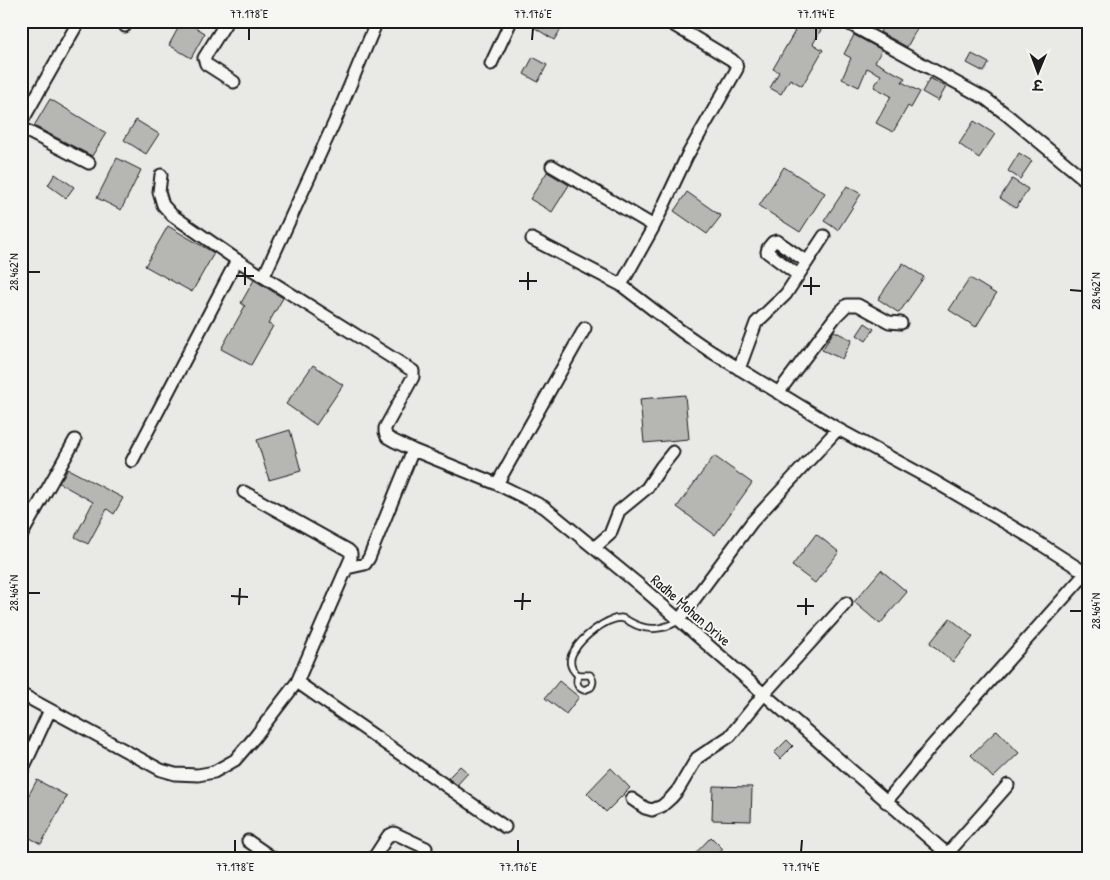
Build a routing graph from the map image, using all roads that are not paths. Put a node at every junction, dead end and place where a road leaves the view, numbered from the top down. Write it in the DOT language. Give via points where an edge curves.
graph roads {
  1 [pos="79,21"];
  2 [pos="227,21"];
  3 [pos="377,21"];
  4 [pos="511,21"];
  5 [pos="667,21"];
  6 [pos="844,21"];
  7 [pos="491,64"];
  8 [pos="234,82"];
  9 [pos="21,123"];
  10 [pos="21,128"];
  11 [pos="89,163"];
  12 [pos="552,166"];
  13 [pos="161,175"];
  14 [pos="1089,182"];
  15 [pos="654,226"];
  16 [pos="824,236"];
  17 [pos="532,239"];
  18 [pos="237,260"];
  19 [pos="807,262"];
  20 [pos="798,275"];
  21 [pos="264,276"];
  22 [pos="621,285"];
  23 [pos="901,323"];
  24 [pos="585,328"];
  25 [pos="740,369"];
  26 [pos="778,393"];
  27 [pos="838,429"];
  28 [pos="75,440"];
  29 [pos="413,450"];
  30 [pos="673,452"];
  31 [pos="132,460"];
  32 [pos="497,484"];
  33 [pos="244,492"];
  34 [pos="21,536"];
  35 [pos="594,548"];
  36 [pos="347,568"];
  37 [pos="1088,574"];
  38 [pos="846,603"];
  39 [pos="680,620"];
  40 [pos="578,675"];
  41 [pos="297,682"];
  42 [pos="21,694"];
  43 [pos="764,694"];
  44 [pos="50,710"];
  45 [pos="21,773"];
  46 [pos="1008,785"];
  47 [pos="632,799"];
  48 [pos="886,802"];
  49 [pos="505,827"];
  50 [pos="248,841"];
  51 [pos="426,848"];
  52 [pos="950,856"];
  53 [pos="274,859"];
  54 [pos="373,859"];
  1 -- 9 [label="street"];
  2 -- 8 [label="street" via="204,58 206,64"];
  3 -- 21 [label="street"];
  4 -- 7 [label="street"];
  5 -- 15 [label="street" via="732,60 737,69 687,156"];
  6 -- 14 [label="street" via="986,99"];
  10 -- 11 [label="street"];
  12 -- 15 [label="street"];
  13 -- 18 [label="street" via="158,189 163,205"];
  15 -- 22 [label="street"];
  16 -- 19 [label="street"];
  17 -- 22 [label="street"];
  18 -- 21 [label="street"];
  18 -- 31 [label="street"];
  19 -- 20 [label="street"];
  19 -- 20 [label="street" via="777,241 772,242 767,252"];
  20 -- 25 [label="street" via="777,304 756,323"];
  21 -- 29 [label="street, Radhe Mohan Drive" via="412,371 413,377 384,432 387,437"];
  22 -- 25 [label="street" via="681,331"];
  23 -- 26 [label="street" via="888,322 858,305 847,305"];
  24 -- 32 [label="street"];
  25 -- 26 [label="street"];
  26 -- 27 [label="street"];
  27 -- 37 [label="street" via="948,489"];
  27 -- 39 [label="street" via="752,522"];
  28 -- 34 [label="street"];
  29 -- 32 [label="street, Radhe Mohan Drive"];
  29 -- 36 [label="street" via="369,558 365,564"];
  30 -- 35 [label="street" via="648,488 619,511 610,534"];
  32 -- 35 [label="street, Radhe Mohan Drive" via="544,507"];
  33 -- 36 [label="street" via="348,550 351,558"];
  35 -- 39 [label="street, Radhe Mohan Drive"];
  36 -- 41 [label="street"];
  37 -- 48 [label="street" via="931,747"];
  38 -- 43 [label="street"];
  39 -- 40 [label="lane" via="660,628 641,627 622,618 611,620 591,632 574,650 571,666"];
  39 -- 43 [label="street, Radhe Mohan Drive"];
  41 -- 44 [label="street" via="235,760 214,772 198,775 161,770"];
  41 -- 49 [label="street"];
  42 -- 44 [label="street"];
  43 -- 47 [label="street" via="730,736 697,758 678,790 662,806 652,810"];
  43 -- 48 [label="street, Radhe Mohan Drive"];
  44 -- 45 [label="street"];
  46 -- 52 [label="street"];
  48 -- 52 [label="street, Radhe Mohan Drive"];
  50 -- 53 [label="street"];
  51 -- 54 [label="street" via="394,833 388,836"];
}
